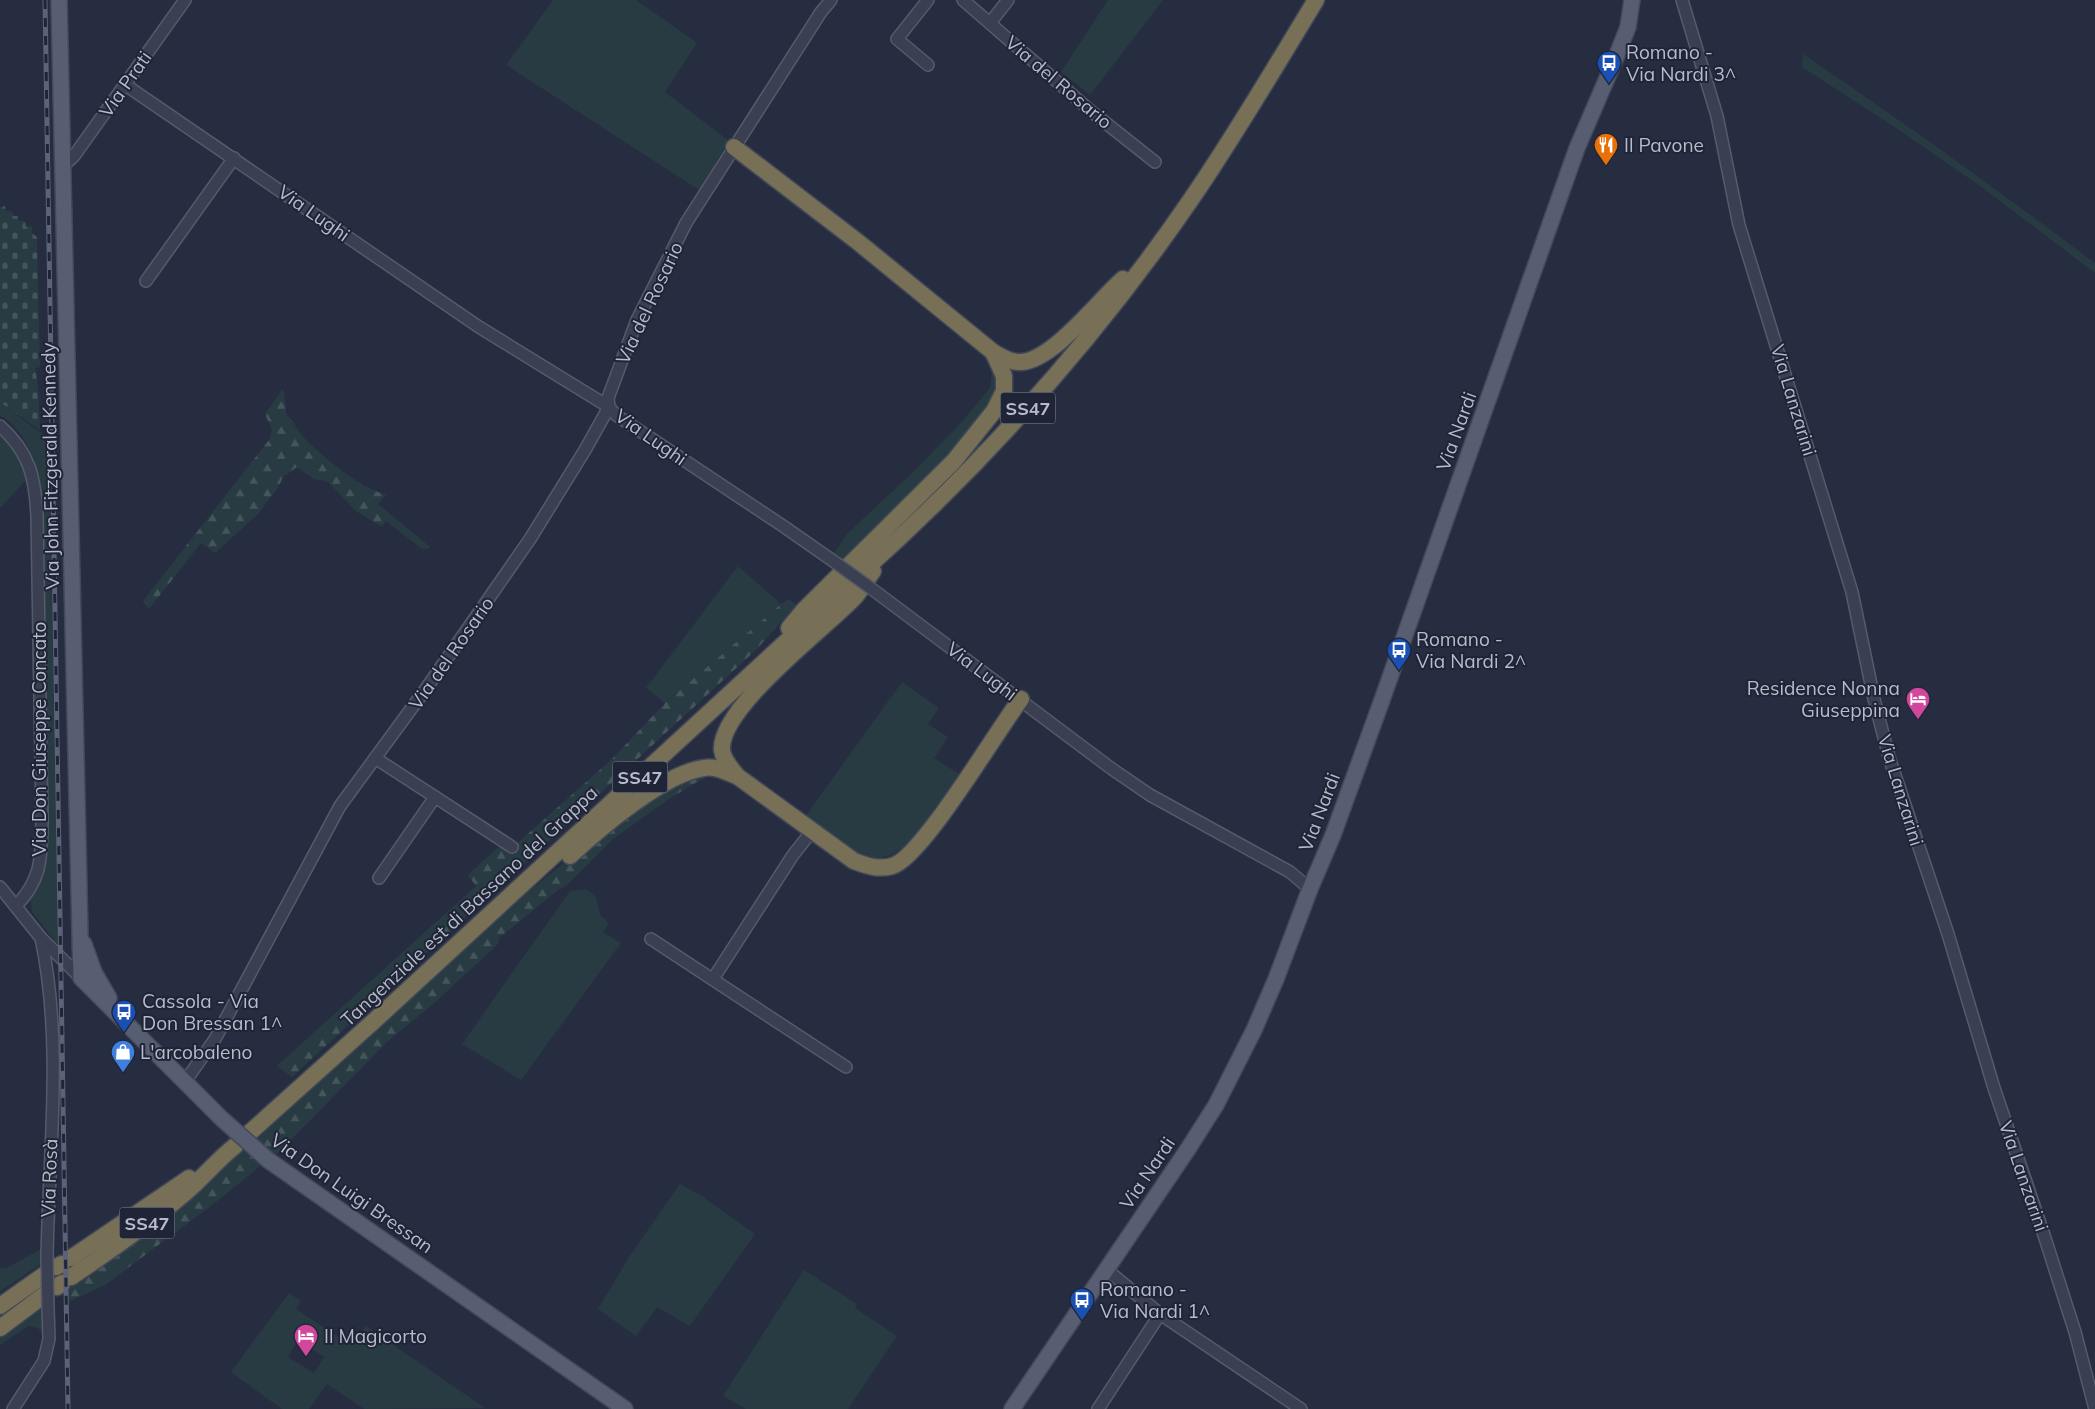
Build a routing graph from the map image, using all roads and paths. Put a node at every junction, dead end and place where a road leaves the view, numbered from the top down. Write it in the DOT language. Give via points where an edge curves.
graph roads {
  1 [pos="59,0"];
  2 [pos="186,0"];
  3 [pos="832,0"];
  4 [pos="928,0"];
  5 [pos="963,0"];
  6 [pos="1008,0"];
  7 [pos="1316,0"];
  8 [pos="1632,0"];
  9 [pos="1682,0"];
  10 [pos="1687,0"];
  11 [pos="1690,21"];
  12 [pos="990,23"];
  13 [pos="928,65"];
  14 [pos="124,84"];
  15 [pos="734,147"];
  16 [pos="234,158"];
  17 [pos="1156,162"];
  18 [pos="62,167"];
  19 [pos="1152,252"];
  20 [pos="146,282"];
  21 [pos="993,352"];
  22 [pos="609,406"];
  23 [pos="0,426"];
  24 [pos="887,550"];
  25 [pos="762,665"];
  26 [pos="1021,700"];
  27 [pos="1060,730"];
  28 [pos="375,758"];
  29 [pos="737,776"];
  30 [pos="435,797"];
  31 [pos="812,831"];
  32 [pos="512,847"];
  33 [pos="379,878"];
  34 [pos="1313,882"];
  35 [pos="0,887"];
  36 [pos="518,889"];
  37 [pos="16,906"];
  38 [pos="41,938"];
  39 [pos="651,939"];
  40 [pos="86,977"];
  41 [pos="712,979"];
  42 [pos="846,1067"];
  43 [pos="184,1083"];
  44 [pos="1107,1270"];
  45 [pos="56,1277"];
  46 [pos="2,1304"];
  47 [pos="1160,1314"];
  48 [pos="0,1321"];
  49 [pos="0,1328"];
  50 [pos="14,1409"];
  51 [pos="625,1409"];
  52 [pos="1012,1409"];
  53 [pos="1098,1409"];
  54 [pos="1301,1409"];
  55 [pos="2095,1409"];
  1 -- 18 [label="main road, Via John Fitzgerald Kennedy"];
  2 -- 14 [label="street, Via Prati"];
  3 -- 15 [label="street, Via del Rosario"];
  4 -- 13 [label="street" via="897,39"];
  5 -- 12 [label="street, Via del Rosario"];
  6 -- 12 [label="street"];
  7 -- 19 [label="highway, Tangenziale est di Bassano del Grappa / SS47" via="1226,148"];
  8 -- 34 [label="main road, Via Nardi" via="1624,36 1577,148 1379,709"];
  9 -- 11 [label="street, Via Lanzarini"];
  10 -- 11 [label="street, Via Lanzarini"];
  11 -- 55 [label="street, Via Lanzarini" via="1718,116 1739,225 1852,592 1888,757 2075,1332"];
  12 -- 17 [label="street, Via del Rosario" via="1092,112"];
  14 -- 16 [label="street, Via Lughi"];
  14 -- 18 [label="street, Via Prati" via="74,156"];
  15 -- 21 [label="highway"];
  15 -- 22 [label="street, Via del Rosario" via="686,223 637,320 608,398"];
  16 -- 20 [label="street"];
  16 -- 22 [label="street, Via Lughi" via="479,327"];
  18 -- 40 [label="main road, Via John Fitzgerald Kennedy" via="80,966"];
  19 -- 21 [label="highway" via="1074,328 1035,358 1010,361"];
  19 -- 24 [label="highway, Tangenziale est di Bassano del Grappa / SS47" via="1111,308 1028,408"];
  21 -- 25 [label="highway" via="1004,376 1004,391 994,410 954,461 803,611"];
  22 -- 26 [label="street, Via Lughi, bridge" via="616,414 836,563"];
  22 -- 28 [label="street, Via del Rosario" via="530,540"];
  23 -- 37 [label="street, Via Don Giuseppe Concato" via="17,442 27,460 34,478 37,516 41,861 36,877"];
  24 -- 25 [label="highway, Tangenziale est di Bassano del Grappa / SS47"];
  24 -- 29 [label="highway" via="854,598 764,682 734,716 722,750 726,762"];
  25 -- 36 [label="highway, Tangenziale est di Bassano del Grappa / SS47"];
  26 -- 27 [label="street, Via Lughi"];
  26 -- 31 [label="highway" via="935,824 911,853 893,866 872,868 854,861"];
  27 -- 34 [label="street, Via Nardi" via="1150,795"];
  28 -- 30 [label="street"];
  28 -- 43 [label="street, Via del Rosario" via="340,806 214,1039"];
  29 -- 31 [label="highway"];
  29 -- 36 [label="highway" via="718,768 703,768 671,780 619,815 552,871"];
  30 -- 32 [label="street"];
  30 -- 33 [label="street"];
  31 -- 41 [label="street"];
  34 -- 44 [label="main road, Via Nardi" via="1276,979 1239,1062 1206,1119"];
  35 -- 37 [label="street"];
  36 -- 45 [label="highway, Tangenziale est di Bassano del Grappa / SS47" via="217,1160 186,1192 118,1244"];
  37 -- 38 [label="street"];
  38 -- 40 [label="street"];
  38 -- 45 [label="street, Via Rosà" via="50,986"];
  39 -- 41 [label="street"];
  40 -- 43 [label="main road, Via Don Luigi Bressan"];
  41 -- 42 [label="street"];
  43 -- 51 [label="main road, Via Don Luigi Bressan, bridge" via="268,1160"];
  44 -- 47 [label="street"];
  44 -- 52 [label="main road, Via Nardi"];
  45 -- 46 [label="highway, Tangenziale est di Bassano del Grappa / SS47"];
  45 -- 48 [label="highway, Tangenziale est di Bassano del Grappa / SS47"];
  45 -- 49 [label="highway, SS47"];
  45 -- 50 [label="street, Via Rosà" via="44,1362"];
  47 -- 53 [label="street"];
  47 -- 54 [label="street"];
}
